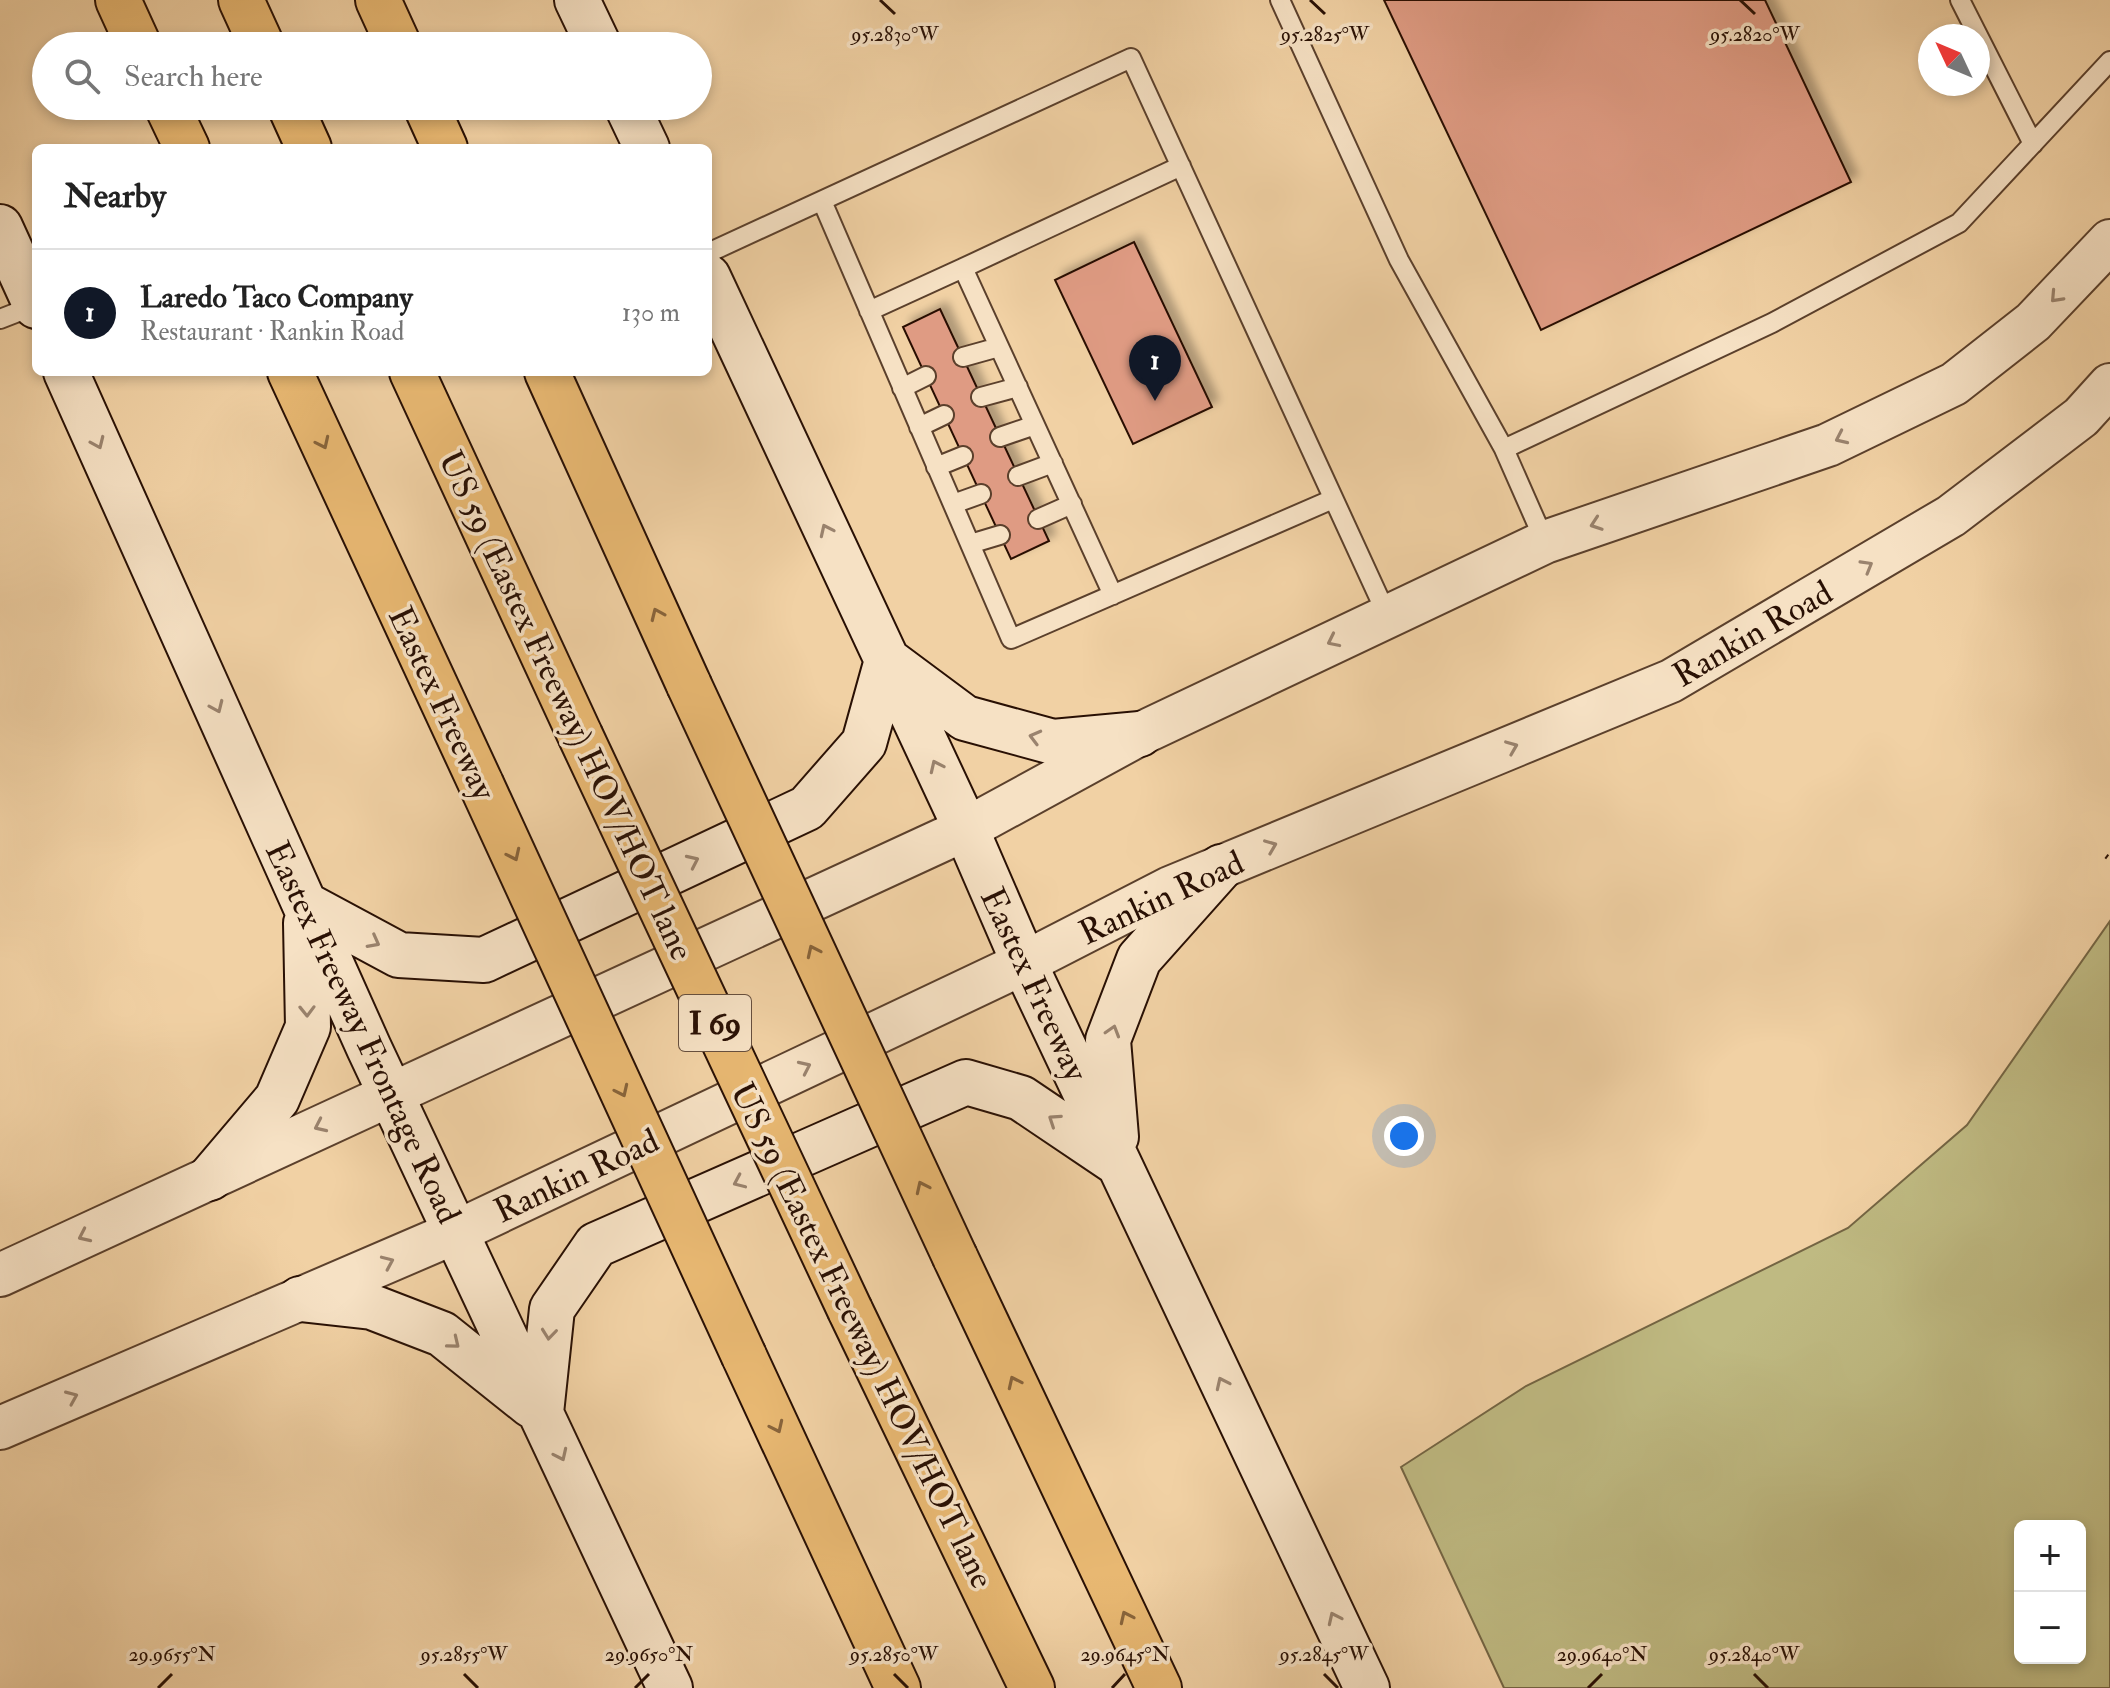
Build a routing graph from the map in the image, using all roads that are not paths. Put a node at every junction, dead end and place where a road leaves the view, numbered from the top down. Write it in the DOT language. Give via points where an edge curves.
graph roads {
  1 [pos="118,0"];
  2 [pos="241,0"];
  3 [pos="378,0"];
  4 [pos="577,0"];
  5 [pos="1280,0"];
  6 [pos="1960,0"];
  7 [pos="133,32"];
  8 [pos="256,32"];
  9 [pos="393,32"];
  10 [pos="592,32"];
  11 [pos="2110,61"];
  12 [pos="174,120"];
  13 [pos="296,120"];
  14 [pos="432,120"];
  15 [pos="634,120"];
  16 [pos="185,144"];
  17 [pos="307,144"];
  18 [pos="443,144"];
  19 [pos="645,144"];
  20 [pos="2033,144"];
  21 [pos="1181,166"];
  22 [pos="822,201"];
  23 [pos="0,227"];
  24 [pos="2110,241"];
  25 [pos="712,251"];
  26 [pos="963,268"];
  27 [pos="712,286"];
  28 [pos="32,297"];
  29 [pos="32,307"];
  30 [pos="869,311"];
  31 [pos="0,319"];
  32 [pos="999,347"];
  33 [pos="963,357"];
  34 [pos="68,376"];
  35 [pos="292,376"];
  36 [pos="414,376"];
  37 [pos="549,376"];
  38 [pos="926,376"];
  39 [pos="2110,385"];
  40 [pos="1018,387"];
  41 [pos="902,388"];
  42 [pos="981,397"];
  43 [pos="944,415"];
  44 [pos="1035,425"];
  45 [pos="919,427"];
  46 [pos="1000,437"];
  47 [pos="1504,449"];
  48 [pos="963,456"];
  49 [pos="1053,463"];
  50 [pos="936,467"];
  51 [pos="1018,476"];
  52 [pos="981,494"];
  53 [pos="1333,499"];
  54 [pos="953,504"];
  55 [pos="1072,504"];
  56 [pos="1038,519"];
  57 [pos="1000,535"];
  58 [pos="1545,542"];
  59 [pos="970,544"];
  60 [pos="1113,595"];
  61 [pos="1387,615"];
  62 [pos="887,660"];
  63 [pos="1140,734"];
  64 [pos="966,829"];
  65 [pos="1221,867"];
  66 [pos="306,905"];
  67 [pos="1024,963"];
  68 [pos="391,1093"];
  69 [pos="1118,1163"];
  70 [pos="210,1178"];
  71 [pos="456,1232"];
  72 [pos="0,1275"];
  73 [pos="300,1299"];
  74 [pos="541,1413"];
  75 [pos="0,1428"];
  76 [pos="670,1688"];
  77 [pos="898,1688"];
  78 [pos="1032,1688"];
  79 [pos="1159,1688"];
  80 [pos="1367,1688"];
  1 -- 7 [label="highway"];
  2 -- 8 [label="highway"];
  3 -- 9 [label="highway"];
  4 -- 10 [label="main road"];
  5 -- 47 [label="lane" via="1399,260"];
  6 -- 20 [label="lane"];
  11 -- 20 [label="lane"];
  12 -- 16 [label="highway"];
  13 -- 17 [label="highway"];
  14 -- 18 [label="highway"];
  15 -- 19 [label="main road"];
  20 -- 47 [label="lane" via="1959,223 1772,323"];
  21 -- 22 [label="lane" via="1131,58"];
  21 -- 26 [label="lane"];
  21 -- 53 [label="lane"];
  22 -- 25 [label="lane"];
  22 -- 30 [label="lane"];
  23 -- 28 [label="main road"];
  24 -- 58 [label="street, one-way" via="2033,322 1954,384 1828,445"];
  26 -- 30 [label="lane"];
  26 -- 32 [label="lane"];
  62 -- 27 [label="main road, Eastex Freeway, one-way"];
  29 -- 31 [label="lane"];
  30 -- 41 [label="lane"];
  32 -- 33 [label="lane"];
  32 -- 40 [label="lane"];
  34 -- 66 [label="main road, Eastex Freeway Frontage Road, one-way"];
  35 -- 77 [label="highway, Eastex Freeway, one-way, bridge"];
  36 -- 78 [label="highway, US 59 (Eastex Freeway) HOV/HOT lane / I 69, bridge"];
  79 -- 37 [label="highway, one-way, bridge"];
  38 -- 41 [label="lane"];
  65 -- 39 [label="street, Rankin Road, one-way" via="1671,681 1951,516 2081,417"];
  40 -- 42 [label="lane"];
  40 -- 44 [label="lane"];
  41 -- 45 [label="lane"];
  43 -- 45 [label="lane"];
  44 -- 46 [label="lane"];
  44 -- 49 [label="lane"];
  45 -- 50 [label="lane"];
  47 -- 58 [label="lane"];
  48 -- 50 [label="lane"];
  49 -- 51 [label="lane"];
  49 -- 55 [label="lane"];
  50 -- 54 [label="lane"];
  52 -- 54 [label="lane"];
  53 -- 60 [label="lane"];
  53 -- 61 [label="lane"];
  54 -- 59 [label="lane"];
  55 -- 56 [label="lane"];
  55 -- 60 [label="lane"];
  57 -- 59 [label="lane"];
  58 -- 61 [label="street"];
  59 -- 60 [label="lane" via="1011,639"];
  61 -- 63 [label="street, one-way"];
  63 -- 62 [label="main road, one-way" via="1053,742 965,718"];
  64 -- 62 [label="main road, Eastex Freeway, one-way"];
  66 -- 62 [label="main road, one-way" via="399,955 484,960 807,808 864,743"];
  63 -- 64 [label="street"];
  64 -- 67 [label="main road, Eastex Freeway"];
  64 -- 68 [label="street"];
  65 -- 67 [label="street, Rankin Road"];
  69 -- 65 [label="main road, one-way" via="1108,1040 1139,959"];
  66 -- 68 [label="main road, Eastex Freeway Frontage Road"];
  66 -- 70 [label="main road, one-way" via="308,1027 277,1099"];
  67 -- 69 [label="main road, Eastex Freeway"];
  71 -- 67 [label="street, Rankin Road, one-way"];
  68 -- 70 [label="street, one-way"];
  68 -- 71 [label="main road, Eastex Freeway Frontage Road"];
  69 -- 74 [label="main road, one-way" via="1021,1098 966,1082 596,1245 552,1309"];
  80 -- 69 [label="main road, Eastex Freeway, one-way"];
  70 -- 72 [label="street, one-way"];
  73 -- 71 [label="street, Rankin Road, one-way"];
  71 -- 74 [label="main road, Eastex Freeway Frontage Road"];
  73 -- 74 [label="main road, one-way" via="372,1307 442,1334"];
  75 -- 73 [label="street, Rankin Road, one-way"];
  74 -- 76 [label="main road, Eastex Freeway Frontage Road, one-way"];
}
